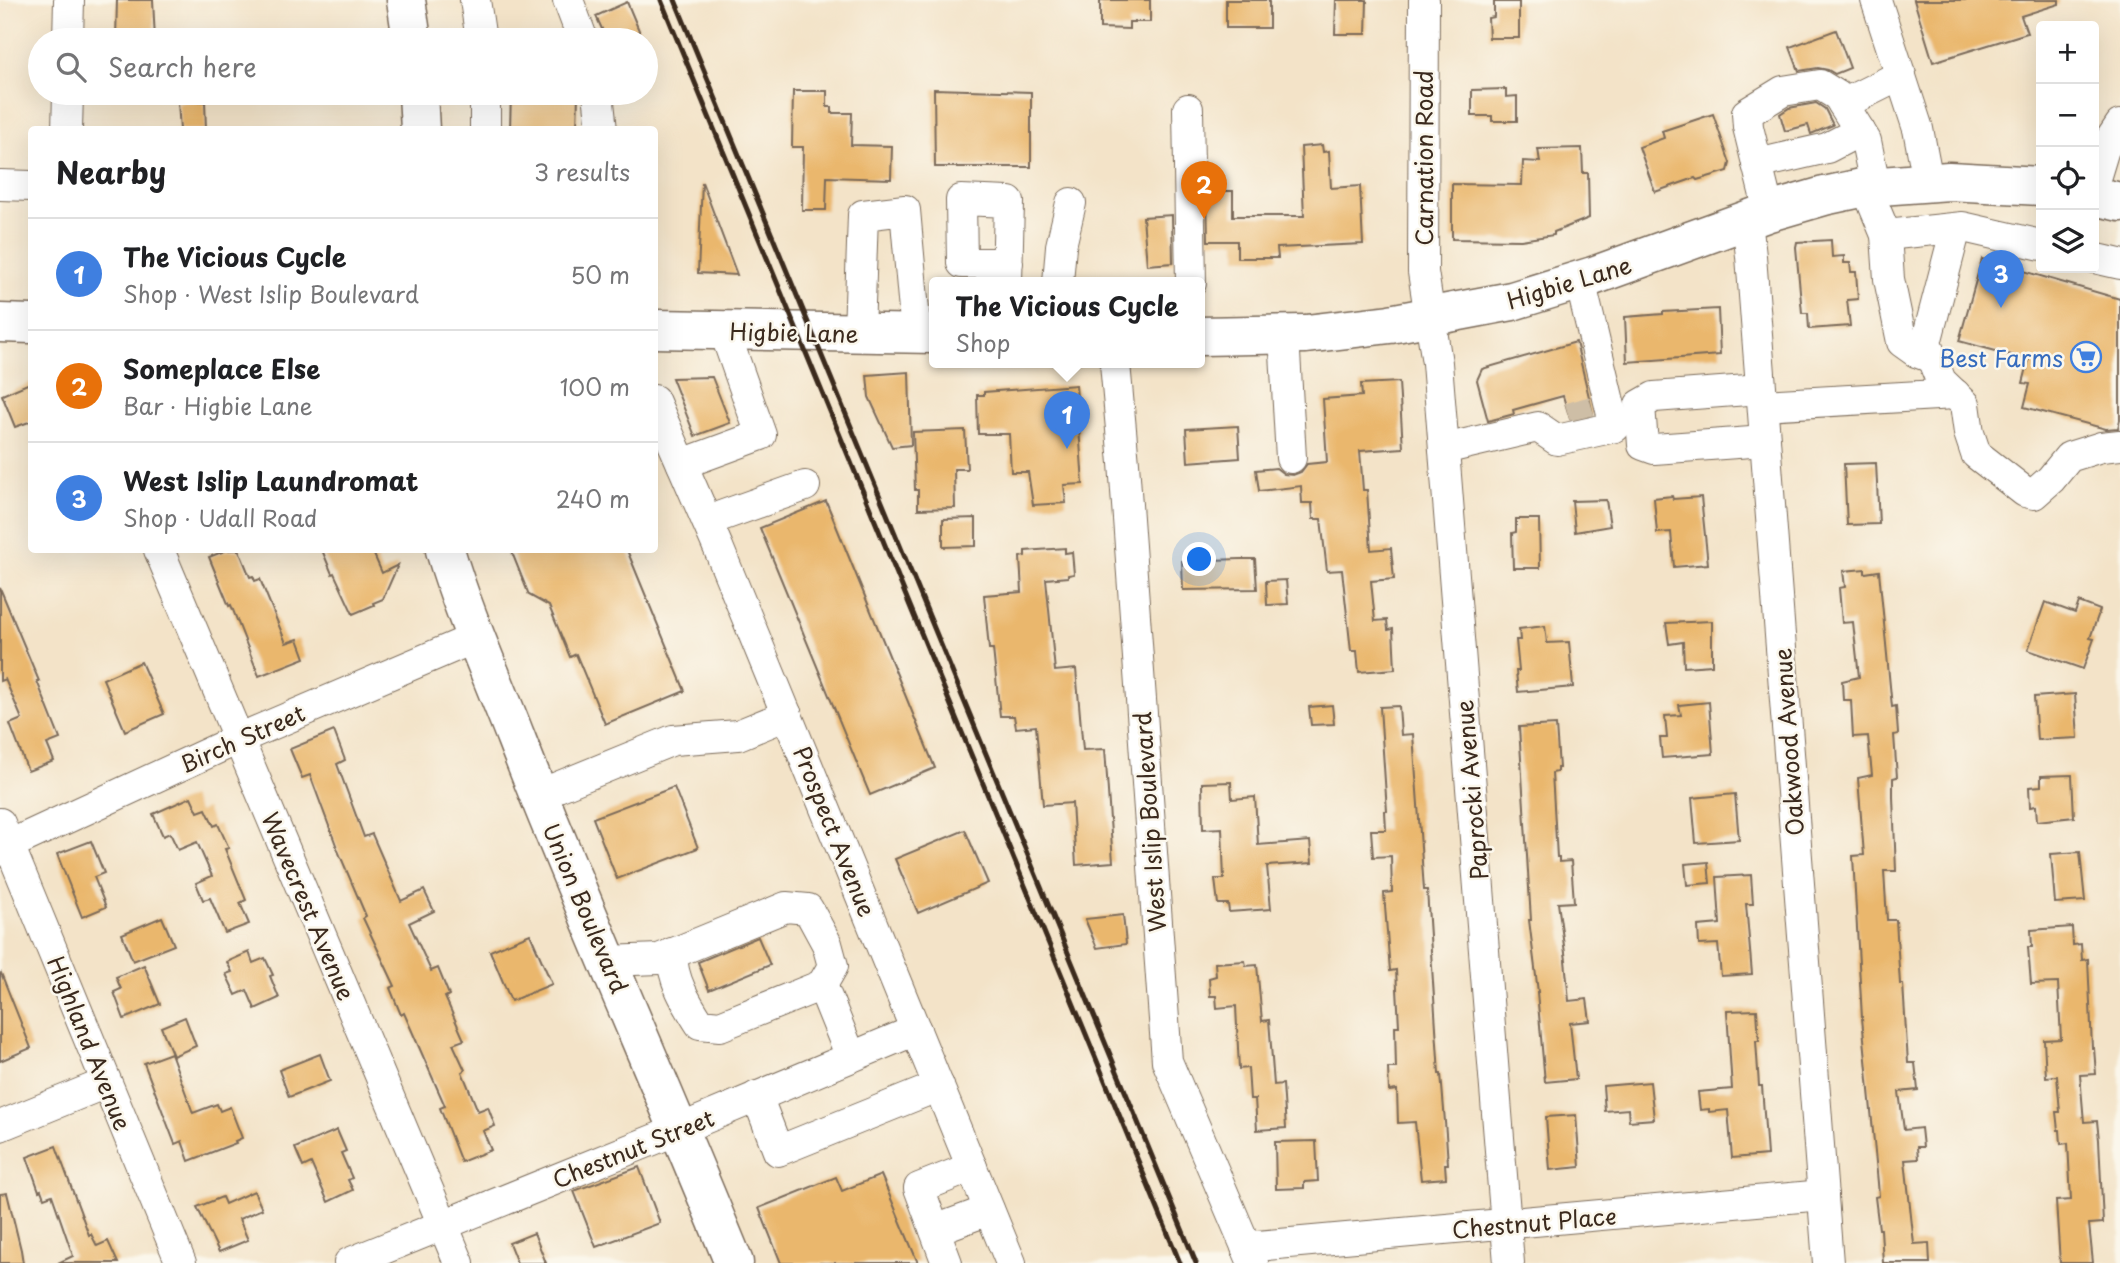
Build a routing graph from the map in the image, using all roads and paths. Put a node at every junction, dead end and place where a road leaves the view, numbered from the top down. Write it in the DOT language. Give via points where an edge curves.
graph roads {
  1 [pos="69,0"];
  2 [pos="406,0"];
  3 [pos="475,0"];
  4 [pos="568,0"];
  5 [pos="1424,0"];
  6 [pos="1876,0"];
  7 [pos="68,28"];
  8 [pos="410,28"];
  9 [pos="479,28"];
  10 [pos="578,28"];
  11 [pos="1901,75"];
  12 [pos="1843,104"];
  13 [pos="68,105"];
  14 [pos="419,105"];
  15 [pos="485,105"];
  16 [pos="599,105"];
  17 [pos="1188,109"];
  18 [pos="2120,125"];
  19 [pos="67,126"];
  20 [pos="420,126"];
  21 [pos="485,126"];
  22 [pos="602,126"];
  23 [pos="1860,131"];
  24 [pos="1757,164"];
  25 [pos="2099,166"];
  26 [pos="1928,181"];
  27 [pos="1966,181"];
  28 [pos="0,186"];
  29 [pos="28,186"];
  30 [pos="1871,186"];
  31 [pos="2036,186"];
  32 [pos="2099,197"];
  33 [pos="2120,202"];
  34 [pos="1071,203"];
  35 [pos="1758,216"];
  36 [pos="1959,228"];
  37 [pos="1886,235"];
  38 [pos="2036,244"];
  39 [pos="2099,259"];
  40 [pos="2120,264"];
  41 [pos="1058,277"];
  42 [pos="1191,277"];
  43 [pos="1580,280"];
  44 [pos="1430,317"];
  45 [pos="0,323"];
  46 [pos="28,324"];
  47 [pos="658,329"];
  48 [pos="724,330"];
  49 [pos="859,333"];
  50 [pos="925,333"];
  51 [pos="1284,335"];
  52 [pos="1205,336"];
  53 [pos="1932,358"];
  54 [pos="1115,368"];
  55 [pos="1955,394"];
  56 [pos="1762,397"];
  57 [pos="658,409"];
  58 [pos="1591,412"];
  59 [pos="1538,427"];
  60 [pos="1765,441"];
  61 [pos="2120,445"];
  62 [pos="1444,449"];
  63 [pos="1291,458"];
  64 [pos="682,464"];
  65 [pos="805,486"];
  66 [pos="707,521"];
  67 [pos="160,553"];
  68 [pos="446,553"];
  69 [pos="477,637"];
  70 [pos="787,715"];
  71 [pos="238,739"];
  72 [pos="538,795"];
  73 [pos="5,834"];
  74 [pos="672,953"];
  75 [pos="608,961"];
  76 [pos="822,985"];
  77 [pos="916,1030"];
  78 [pos="850,1057"];
  79 [pos="106,1083"];
  80 [pos="939,1086"];
  81 [pos="757,1097"];
  82 [pos="0,1126"];
  83 [pos="680,1129"];
  84 [pos="972,1167"];
  85 [pos="1822,1195"];
  86 [pos="989,1210"];
  87 [pos="1506,1224"];
  88 [pos="443,1225"];
  89 [pos="935,1230"];
  90 [pos="1249,1255"];
  91 [pos="181,1263"];
  92 [pos="349,1263"];
  93 [pos="459,1263"];
  94 [pos="734,1263"];
  95 [pos="947,1263"];
  96 [pos="1011,1263"];
  97 [pos="1508,1263"];
  98 [pos="1828,1263"];
  1 -- 7 [label="street"];
  2 -- 8 [label="main road"];
  3 -- 9 [label="street"];
  4 -- 10 [label="street"];
  5 -- 44 [label="street, Carnation Road" via="1423,272"];
  6 -- 11 [label="street"];
  11 -- 12 [label="street"];
  11 -- 26 [label="street"];
  12 -- 23 [label="street"];
  12 -- 24 [label="street, Oakwood Avenue" via="1820,85 1783,91 1747,113"];
  13 -- 19 [label="street"];
  14 -- 20 [label="main road"];
  15 -- 21 [label="street"];
  16 -- 22 [label="street"];
  17 -- 42 [label="street"];
  18 -- 25 [label="street"];
  23 -- 24 [label="street" via="1827,148"];
  23 -- 30 [label="street" via="1866,141"];
  24 -- 35 [label="street, Oakwood Avenue"];
  26 -- 27 [label="main road, Higbie Lane"];
  26 -- 30 [label="main road, Higbie Lane"];
  27 -- 31 [label="main road, Higbie Lane"];
  27 -- 36 [label="street"];
  28 -- 29 [label="street"];
  30 -- 35 [label="main road, Higbie Lane"];
  30 -- 37 [label="street"];
  32 -- 33 [label="main road"];
  34 -- 41 [label="street"];
  35 -- 43 [label="main road, Higbie Lane"];
  35 -- 56 [label="street, Oakwood Avenue" via="1751,256"];
  36 -- 37 [label="street"];
  36 -- 38 [label="street"];
  36 -- 53 [label="street" via="1926,343"];
  37 -- 53 [label="street" via="1889,279 1902,342"];
  39 -- 40 [label="street"];
  43 -- 44 [label="main road, Higbie Lane" via="1512,301"];
  43 -- 58 [label="street"];
  44 -- 51 [label="main road, Higbie Lane"];
  44 -- 62 [label="street, Paprocki Avenue"];
  45 -- 46 [label="main road"];
  47 -- 48 [label="main road, Higbie Lane"];
  48 -- 49 [label="main road, Higbie Lane"];
  48 -- 64 [label="street" via="761,435"];
  49 -- 50 [label="main road, Higbie Lane"];
  49 -- 50 [label="street" via="863,215 905,210"];
  51 -- 52 [label="main road, Higbie Lane"];
  51 -- 63 [label="street"];
  53 -- 55 [label="street" via="1941,381"];
  54 -- 90 [label="street, West Islip Boulevard" via="1167,1061"];
  55 -- 56 [label="street"];
  55 -- 61 [label="street" via="1965,404 1976,454 2025,492 2034,494 2069,457"];
  56 -- 60 [label="street, Oakwood Avenue"];
  56 -- 60 [label="street" via="1654,397 1640,405 1643,445 1654,449"];
  57 -- 64 [label="street, Prospect Avenue"];
  58 -- 59 [label="street"];
  58 -- 59 [label="street" via="1615,427 1557,440"];
  59 -- 62 [label="street"];
  60 -- 85 [label="street, Oakwood Avenue"];
  62 -- 87 [label="street, Paprocki Avenue"];
  64 -- 66 [label="street, Prospect Avenue"];
  65 -- 66 [label="street"];
  66 -- 70 [label="street, Prospect Avenue"];
  67 -- 71 [label="street, Wavecrest Avenue"];
  68 -- 69 [label="main road, Union Boulevard"];
  69 -- 71 [label="street, Birch Street"];
  69 -- 72 [label="main road, Union Boulevard"];
  70 -- 72 [label="street" via="738,735 673,740"];
  70 -- 77 [label="street, Prospect Avenue"];
  71 -- 73 [label="street, Birch Street"];
  71 -- 88 [label="street, Wavecrest Avenue"];
  72 -- 75 [label="main road, Union Boulevard"];
  73 -- 79 [label="street, Highland Avenue"];
  74 -- 75 [label="street" via="659,959"];
  74 -- 76 [label="street" via="672,968 700,1024 720,1026"];
  74 -- 76 [label="street" via="786,907 808,909 827,944 833,967"];
  75 -- 83 [label="main road, Union Boulevard"];
  76 -- 78 [label="street"];
  77 -- 78 [label="street, Chestnut Street"];
  77 -- 80 [label="street, Prospect Avenue"];
  78 -- 81 [label="street, Chestnut Street"];
  79 -- 82 [label="street"];
  79 -- 91 [label="street, Highland Avenue"];
  80 -- 81 [label="street" via="778,1151"];
  80 -- 84 [label="street, Prospect Avenue"];
  81 -- 83 [label="street, Chestnut Street"];
  83 -- 88 [label="street, Chestnut Street"];
  83 -- 94 [label="main road, Union Boulevard"];
  84 -- 86 [label="street, Prospect Avenue"];
  84 -- 89 [label="street" via="919,1188"];
  85 -- 87 [label="street, Chestnut Place"];
  85 -- 98 [label="street, Oakwood Avenue"];
  86 -- 89 [label="street"];
  86 -- 96 [label="street, Prospect Avenue"];
  87 -- 90 [label="street, Chestnut Place"];
  87 -- 97 [label="street, Paprocki Avenue"];
  88 -- 92 [label="street, Chestnut Street"];
  88 -- 93 [label="street, Wavecrest Avenue"];
  89 -- 95 [label="street"];
}
